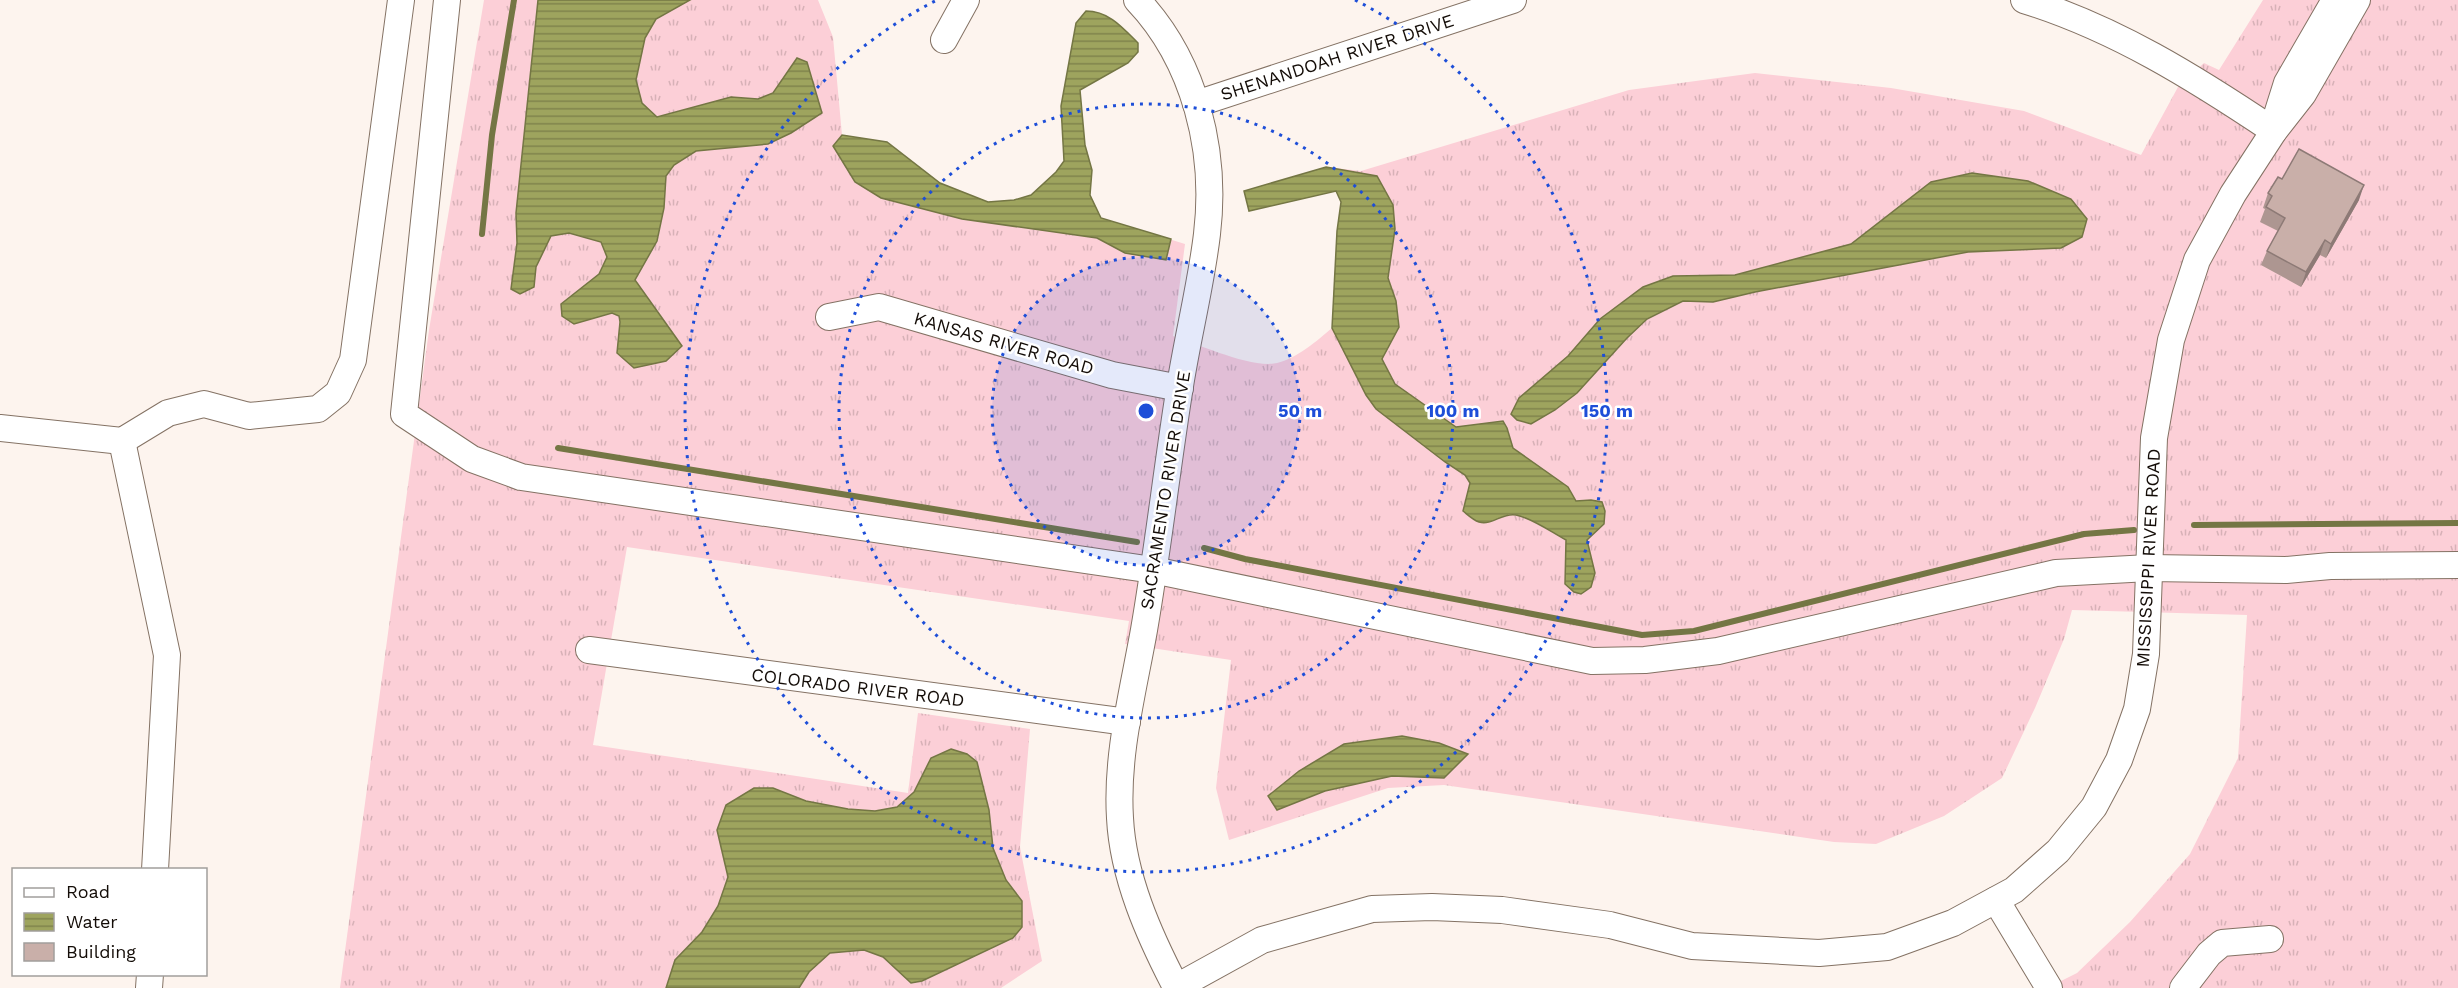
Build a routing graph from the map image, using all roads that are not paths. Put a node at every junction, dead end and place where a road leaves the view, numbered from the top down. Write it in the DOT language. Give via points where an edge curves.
graph roads {
  1 [pos="401,0"];
  2 [pos="447,0"];
  3 [pos="966,0"];
  4 [pos="1137,0"];
  5 [pos="1513,0"];
  6 [pos="2024,0"];
  7 [pos="2334,0"];
  8 [pos="2357,0"];
  9 [pos="944,40"];
  10 [pos="1196,104"];
  11 [pos="2274,131"];
  12 [pos="829,317"];
  13 [pos="1180,388"];
  14 [pos="0,428"];
  15 [pos="122,441"];
  16 [pos="2458,565"];
  17 [pos="2149,568"];
  18 [pos="1153,570"];
  19 [pos="589,650"];
  20 [pos="1127,722"];
  21 [pos="155,868"];
  22 [pos="1996,900"];
  23 [pos="2270,939"];
  24 [pos="1176,988"];
  25 [pos="2049,988"];
  26 [pos="2183,988"];
  1 -- 15 [label="street" via="353,360 338,393 318,409 249,416 204,404 168,413"];
  2 -- 18 [label="street" via="404,414 472,459 521,477"];
  3 -- 9 [label="street"];
  4 -- 10 [label="street, SACRAMENTO RIVER DRIVE" via="1163,31"];
  5 -- 10 [label="street, SHENANDOAH RIVER DRIVE"];
  6 -- 11 [label="street" via="2060,11 2132,43 2190,75"];
  7 -- 11 [label="street, MISSISSIPPI RIVER ROAD" via="2287,83"];
  8 -- 11 [label="street, MISSISSIPPI RIVER ROAD" via="2303,94"];
  10 -- 13 [label="street, SACRAMENTO RIVER DRIVE" via="1209,174 1207,232"];
  11 -- 17 [label="street, MISSISSIPPI RIVER ROAD" via="2198,260 2171,340 2154,438"];
  12 -- 13 [label="street, KANSAS RIVER ROAD" via="879,307 1112,375"];
  13 -- 18 [label="street, SACRAMENTO RIVER DRIVE"];
  14 -- 15 [label="street"];
  15 -- 21 [label="street" via="167,655"];
  16 -- 17 [label="street" via="2286,570"];
  17 -- 18 [label="street" via="2056,573 1718,651 1645,660 1592,661"];
  17 -- 22 [label="street, MISSISSIPPI RIVER ROAD" via="2138,710 2119,760 2094,807 2058,851 2014,891"];
  18 -- 20 [label="street, SACRAMENTO RIVER DRIVE"];
  19 -- 20 [label="street, COLORADO RIVER ROAD"];
  20 -- 24 [label="street, SACRAMENTO RIVER DRIVE" via="1120,783 1126,864"];
  22 -- 24 [label="street, MISSISSIPPI RIVER ROAD" via="1953,923 1887,947 1819,953 1692,946 1610,924 1502,910 1372,909 1262,940"];
  22 -- 25 [label="street"];
  23 -- 26 [label="street" via="2222,943"];
}
